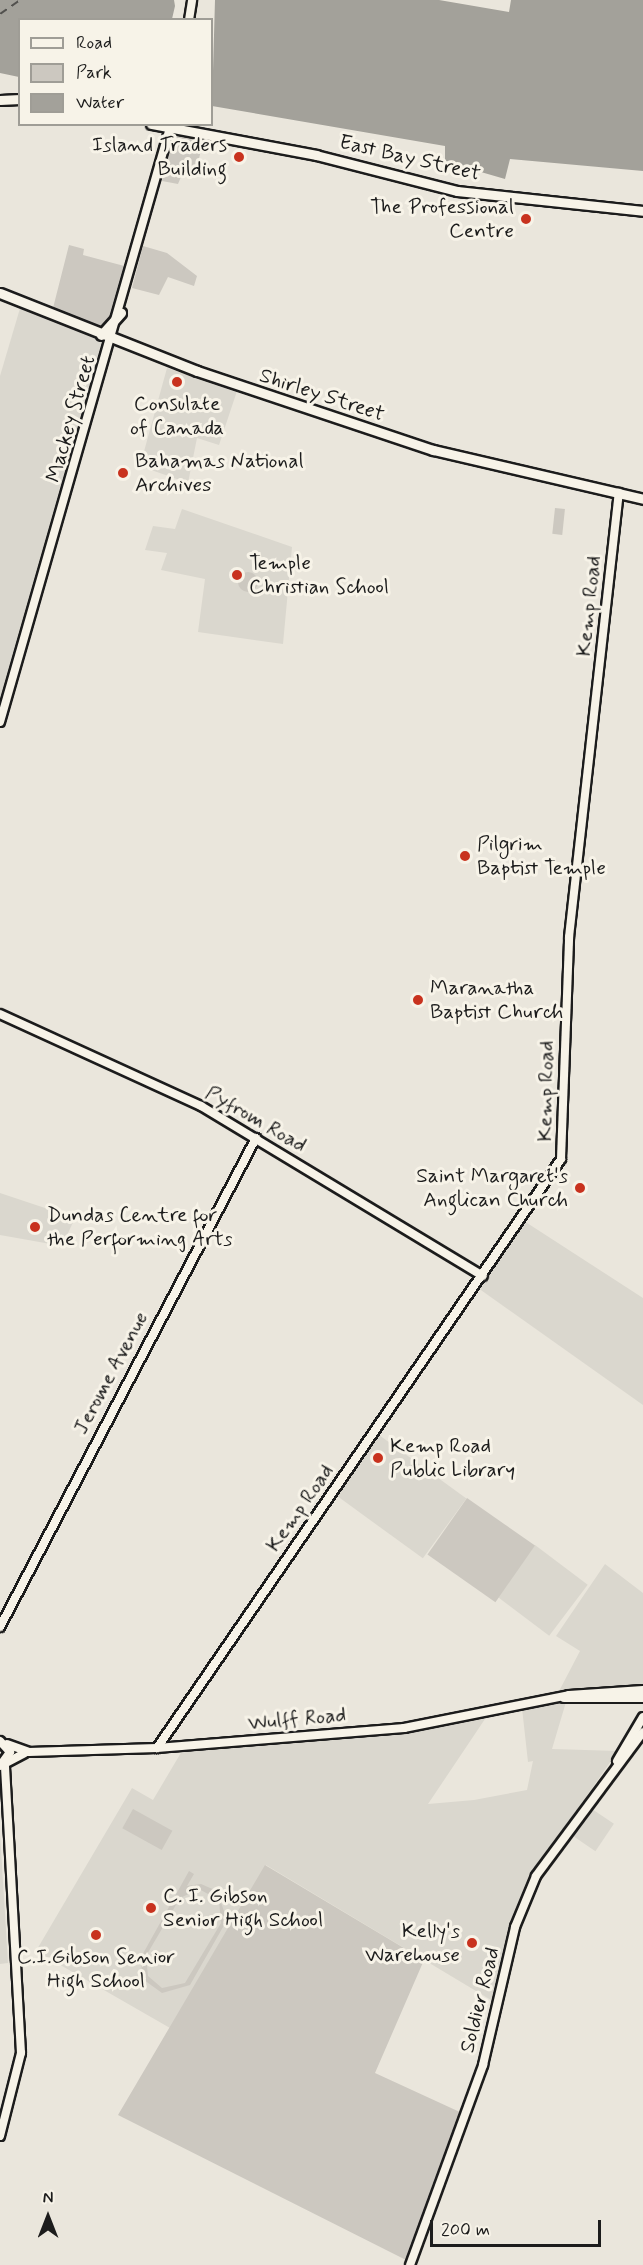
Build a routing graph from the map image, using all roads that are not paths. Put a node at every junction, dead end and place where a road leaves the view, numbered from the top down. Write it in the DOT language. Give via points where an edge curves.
graph roads {
  1 [pos="192,0"];
  2 [pos="189,18"];
  3 [pos="18,99"];
  4 [pos="0,100"];
  5 [pos="188,126"];
  6 [pos="171,127"];
  7 [pos="194,132"];
  8 [pos="643,211"];
  9 [pos="0,293"];
  10 [pos="121,313"];
  11 [pos="101,335"];
  12 [pos="113,340"];
  13 [pos="619,493"];
  14 [pos="643,499"];
  15 [pos="0,722"];
  16 [pos="0,1014"];
  17 [pos="256,1138"];
  18 [pos="483,1276"];
  19 [pos="0,1627"];
  20 [pos="643,1690"];
  21 [pos="564,1698"];
  22 [pos="643,1698"];
  23 [pos="643,1718"];
  24 [pos="643,1732"];
  25 [pos="3,1742"];
  26 [pos="157,1748"];
  27 [pos="29,1752"];
  28 [pos="617,1761"];
  29 [pos="4,1764"];
  30 [pos="0,1820"];
  31 [pos="0,2120"];
  32 [pos="0,2136"];
  33 [pos="410,2265"];
  1 -- 2 [label="street"];
  3 -- 4 [label="highway"];
  5 -- 7 [label="highway"];
  6 -- 7 [label="highway, East Bay Street"];
  6 -- 10 [label="street, Mackey Street"];
  7 -- 8 [label="highway, East Bay Street" via="316,155 456,191"];
  9 -- 11 [label="highway, Shirley Street"];
  10 -- 11 [label="highway" via="110,332"];
  10 -- 12 [label="street, Mackey Street"];
  11 -- 12 [label="highway, Shirley Street"];
  12 -- 13 [label="highway, Shirley Street" via="433,450"];
  12 -- 15 [label="street, Mackey Street"];
  13 -- 14 [label="highway, Shirley Street"];
  13 -- 18 [label="street, Kemp Road" via="569,937 563,1150 555,1172"];
  16 -- 17 [label="street, Pyfrom Road" via="170,1090"];
  17 -- 18 [label="street, Pyfrom Road"];
  17 -- 19 [label="street, Jerome Avenue"];
  18 -- 26 [label="street, Kemp Road"];
  20 -- 21 [label="street, Wulff Road"];
  21 -- 22 [label="street, Wulff Road"];
  21 -- 26 [label="street, Wulff Road" via="404,1728"];
  23 -- 28 [label="street, Soldier Road"];
  24 -- 28 [label="street, Soldier Road"];
  25 -- 27 [label="street, Wulff Road"];
  25 -- 29 [label="main road"];
  26 -- 27 [label="street, Wulff Road"];
  27 -- 29 [label="street, Wulff Road"];
  28 -- 33 [label="street, Soldier Road" via="539,1869 526,1898 486,2055"];
  29 -- 32 [label="main road" via="21,2053"];
  30 -- 31 [label="main road" via="16,2044"];
}
